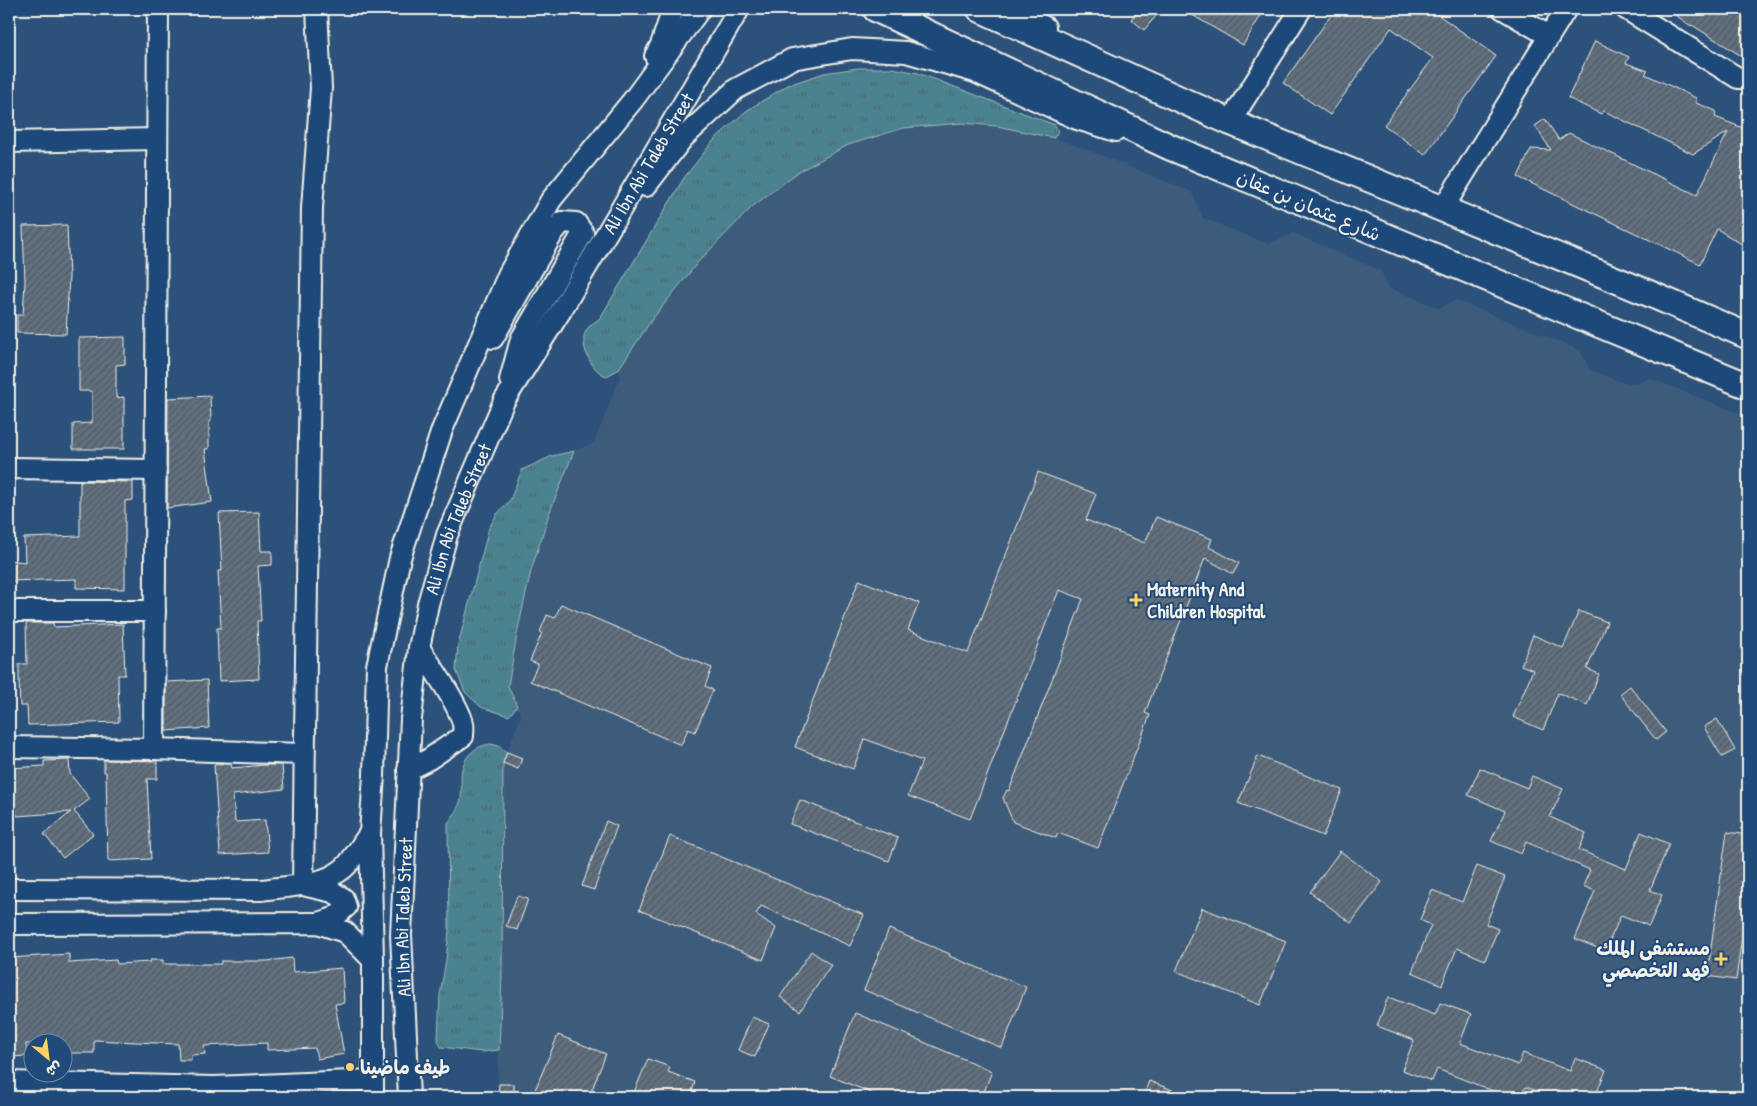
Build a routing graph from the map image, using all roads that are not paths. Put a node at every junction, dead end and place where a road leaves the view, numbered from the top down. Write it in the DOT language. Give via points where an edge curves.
graph roads {
  1 [pos="158,9"];
  2 [pos="317,9"];
  3 [pos="673,9"];
  4 [pos="700,9"];
  5 [pos="739,9"];
  6 [pos="876,9"];
  7 [pos="980,9"];
  8 [pos="1012,9"];
  9 [pos="1301,9"];
  10 [pos="1503,9"];
  11 [pos="1566,9"];
  12 [pos="1626,9"];
  13 [pos="1548,36"];
  14 [pos="1748,78"];
  15 [pos="634,100"];
  16 [pos="1230,122"];
  17 [pos="157,139"];
  18 [pos="9,142"];
  19 [pos="1170,147"];
  20 [pos="1443,208"];
  21 [pos="595,250"];
  22 [pos="1748,336"];
  23 [pos="1748,386"];
  24 [pos="504,401"];
  25 [pos="442,430"];
  26 [pos="9,468"];
  27 [pos="156,470"];
  28 [pos="9,610"];
  29 [pos="155,611"];
  30 [pos="419,648"];
  31 [pos="9,747"];
  32 [pos="154,749"];
  33 [pos="303,754"];
  34 [pos="408,770"];
  35 [pos="370,833"];
  36 [pos="303,884"];
  37 [pos="9,889"];
  38 [pos="318,923"];
  39 [pos="9,924"];
  40 [pos="372,960"];
  41 [pos="9,1082"];
  42 [pos="373,1089"];
  43 [pos="214,1092"];
  44 [pos="410,1097"];
  1 -- 17 [label="street"];
  2 -- 33 [label="street" via="321,88 312,208"];
  3 -- 15 [label="street" via="661,45"];
  4 -- 15 [label="street"];
  5 -- 21 [label="street, Ali Ibn Abi Taleb Street"];
  6 -- 19 [label="main road, شارع عثمان بن عفان"];
  7 -- 16 [label="main road"];
  8 -- 16 [label="street" via="1112,66"];
  9 -- 16 [label="street"];
  10 -- 13 [label="street"];
  11 -- 13 [label="street"];
  12 -- 14 [label="street" via="1738,78"];
  13 -- 20 [label="street"];
  15 -- 25 [label="street" via="551,200 509,273"];
  16 -- 20 [label="main road"];
  17 -- 18 [label="street"];
  17 -- 27 [label="street"];
  19 -- 21 [label="street" via="1077,119 975,72 906,52 852,50 792,59 736,89 683,138"];
  19 -- 23 [label="main road, شارع عثمان بن عفان"];
  20 -- 22 [label="main road"];
  21 -- 24 [label="street, Ali Ibn Abi Taleb Street"];
  24 -- 25 [label="street" via="521,339 583,233 576,223 562,222 553,233"];
  24 -- 30 [label="street, Ali Ibn Abi Taleb Street" via="447,535"];
  25 -- 35 [label="street" via="400,558 377,666"];
  26 -- 27 [label="street"];
  27 -- 29 [label="street"];
  28 -- 29 [label="street"];
  29 -- 32 [label="street"];
  30 -- 34 [label="street, Ali Ibn Abi Taleb Street" via="410,719"];
  30 -- 34 [label="street" via="454,703 463,723 463,736"];
  31 -- 32 [label="street"];
  32 -- 33 [label="street"];
  33 -- 36 [label="street"];
  34 -- 44 [label="street, Ali Ibn Abi Taleb Street" via="401,935"];
  35 -- 36 [label="street" via="345,867 326,878"];
  35 -- 40 [label="street"];
  36 -- 37 [label="street" via="262,890"];
  36 -- 38 [label="street" via="343,898 346,908 334,918"];
  38 -- 39 [label="street"];
  38 -- 40 [label="street" via="345,932"];
  40 -- 42 [label="street"];
  41 -- 43 [label="street"];
  42 -- 43 [label="street"];
}
